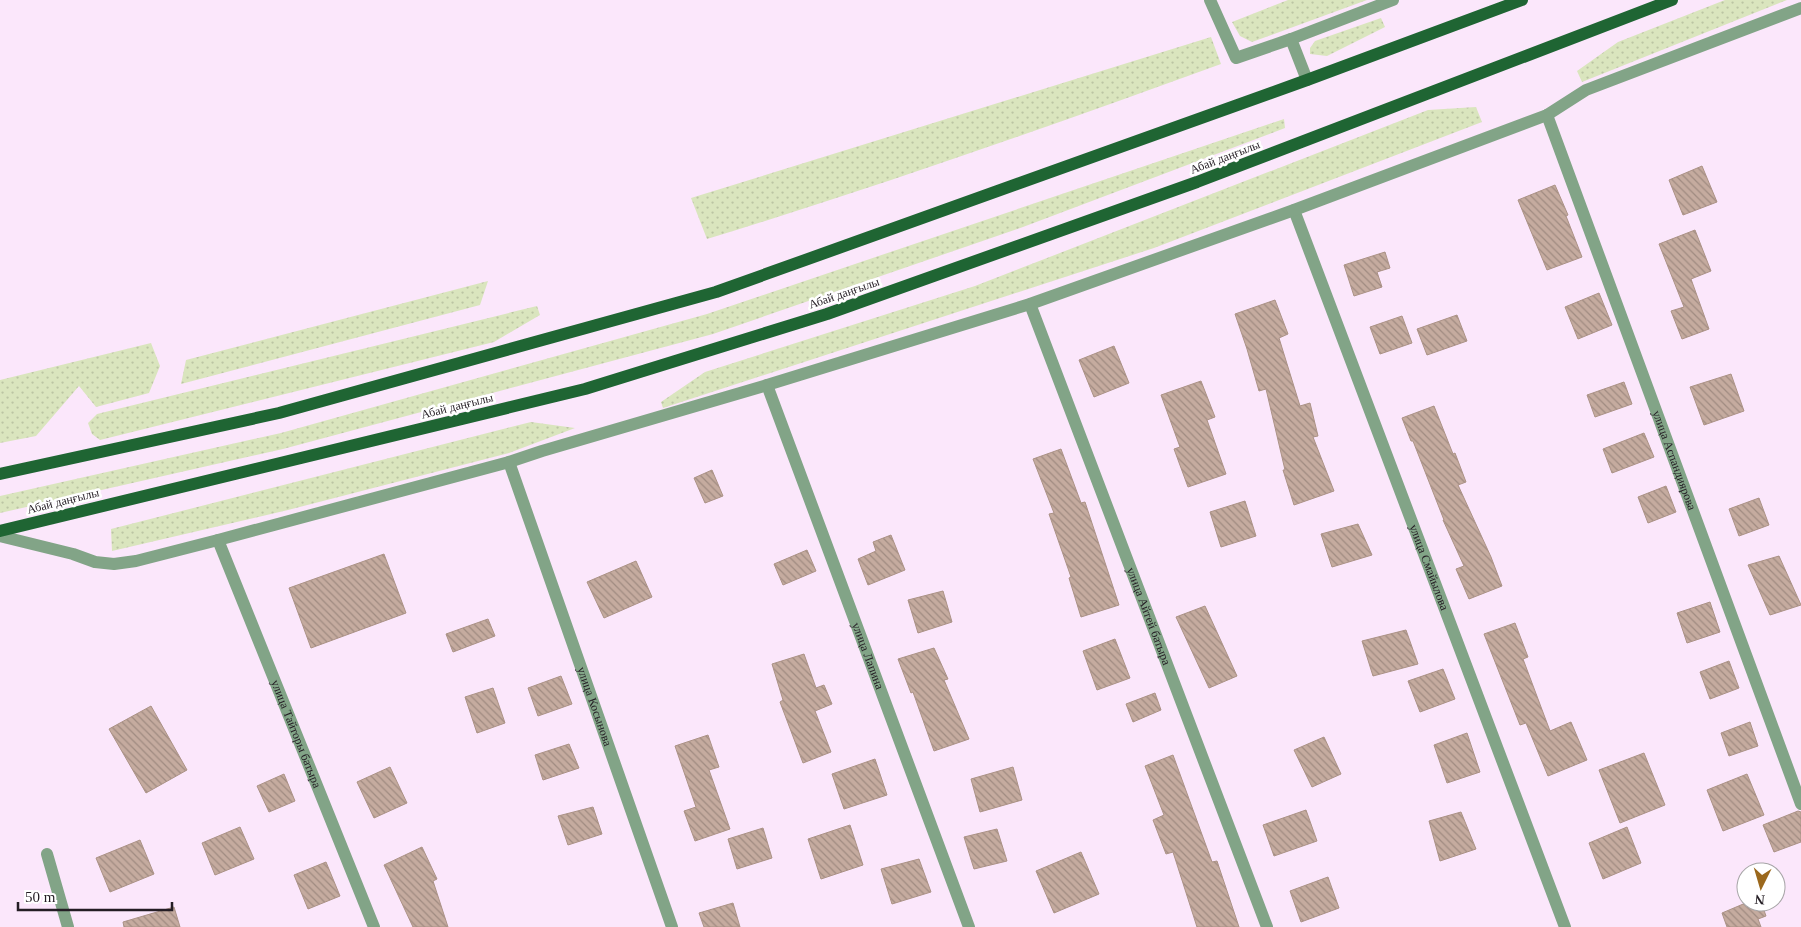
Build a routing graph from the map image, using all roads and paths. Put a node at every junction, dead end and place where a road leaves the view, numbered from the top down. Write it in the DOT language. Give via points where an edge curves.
graph roads {
  1 [pos="1210,0"];
  2 [pos="1393,0"];
  3 [pos="1522,0"];
  4 [pos="1672,0"];
  5 [pos="1801,8"];
  6 [pos="1291,39"];
  7 [pos="1307,80"];
  8 [pos="1548,115"];
  9 [pos="1294,210"];
  10 [pos="1030,304"];
  11 [pos="767,385"];
  12 [pos="510,462"];
  13 [pos="0,474"];
  14 [pos="0,531"];
  15 [pos="0,536"];
  16 [pos="218,540"];
  17 [pos="1801,804"];
  18 [pos="47,854"];
  19 [pos="68,927"];
  20 [pos="374,927"];
  21 [pos="672,927"];
  22 [pos="969,927"];
  23 [pos="1267,927"];
  24 [pos="1565,927"];
  1 -- 6 [label="street" via="1236,58"];
  2 -- 6 [label="street"];
  3 -- 7 [label="main road"];
  4 -- 14 [label="main road, Абай даңғылы" via="1197,182 827,314 585,389"];
  5 -- 8 [label="street" via="1586,90"];
  6 -- 7 [label="street"];
  7 -- 13 [label="main road" via="716,292 279,413"];
  8 -- 9 [label="street"];
  8 -- 17 [label="street, улица Аспандиярова"];
  9 -- 10 [label="street"];
  9 -- 24 [label="street, улица Смайылова"];
  10 -- 11 [label="street"];
  10 -- 23 [label="street, улица Айтей батыра"];
  11 -- 12 [label="street"];
  11 -- 22 [label="street, улица Лапина"];
  12 -- 16 [label="street"];
  12 -- 21 [label="street, улица Косынова"];
  15 -- 16 [label="street" via="95,562 114,564"];
  16 -- 20 [label="street, улица Тайторы батыра"];
  18 -- 19 [label="street"];
}
